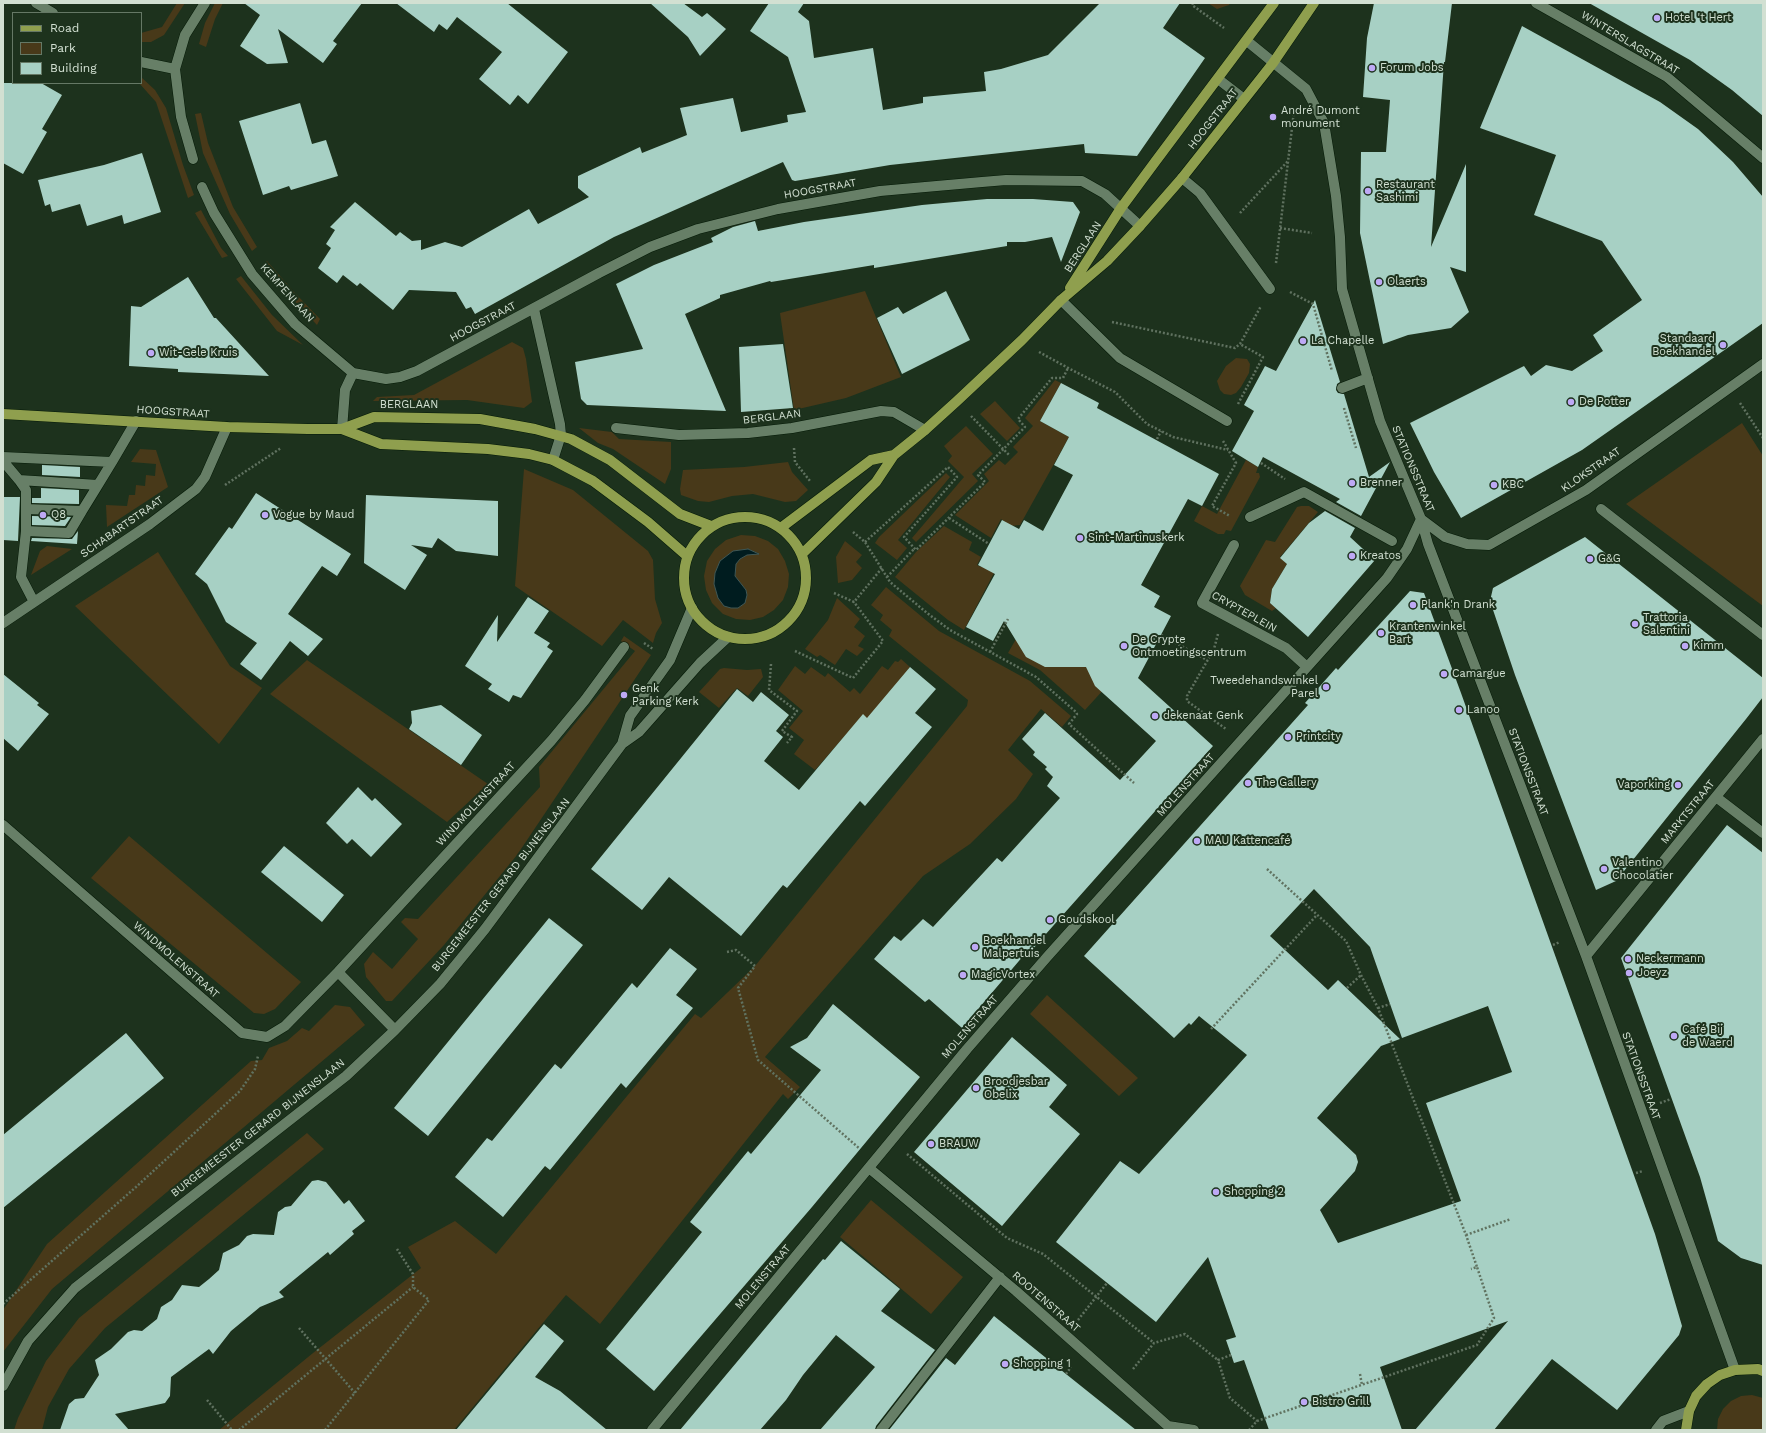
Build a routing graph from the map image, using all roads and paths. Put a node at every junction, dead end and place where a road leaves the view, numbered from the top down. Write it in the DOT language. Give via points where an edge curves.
graph roads {
  1 [pos="36,3"];
  2 [pos="205,3"];
  3 [pos="1193,3"];
  4 [pos="1274,3"];
  5 [pos="1314,3"];
  6 [pos="1536,3"];
  7 [pos="51,12"];
  8 [pos="1224,28"];
  9 [pos="1247,41"];
  10 [pos="142,62"];
  11 [pos="1273,63"];
  12 [pos="175,69"];
  13 [pos="1218,79"];
  14 [pos="1244,99"];
  15 [pos="1295,104"];
  16 [pos="1763,158"];
  17 [pos="193,159"];
  18 [pos="1288,161"];
  19 [pos="1182,178"];
  20 [pos="202,188"];
  21 [pos="1121,208"];
  22 [pos="1140,226"];
  23 [pos="1226,228"];
  24 [pos="1280,228"];
  25 [pos="1312,233"];
  26 [pos="1275,270"];
  27 [pos="1270,289"];
  28 [pos="1062,299"];
  29 [pos="1313,304"];
  30 [pos="534,309"];
  31 [pos="1079,318"];
  32 [pos="1039,352"];
  33 [pos="1763,364"];
  34 [pos="1068,368"];
  35 [pos="353,373"];
  36 [pos="1333,373"];
  37 [pos="1368,378"];
  38 [pos="1342,388"];
  39 [pos="1245,392"];
  40 [pos="1342,403"];
  41 [pos="1740,403"];
  42 [pos="3,414"];
  43 [pos="971,416"];
  44 [pos="136,421"];
  45 [pos="1227,421"];
  46 [pos="227,427"];
  47 [pos="292,428"];
  48 [pos="616,428"];
  49 [pos="342,429"];
  50 [pos="925,430"];
  51 [pos="1161,431"];
  52 [pos="560,435"];
  53 [pos="1763,438"];
  54 [pos="1157,439"];
  55 [pos="793,440"];
  56 [pos="1356,448"];
  57 [pos="1003,450"];
  58 [pos="1228,450"];
  59 [pos="894,455"];
  60 [pos="1009,455"];
  61 [pos="3,457"];
  62 [pos="552,460"];
  63 [pos="3,461"];
  64 [pos="112,462"];
  65 [pos="1260,462"];
  66 [pos="1228,478"];
  67 [pos="19,480"];
  68 [pos="98,485"];
  69 [pos="223,486"];
  70 [pos="815,487"];
  71 [pos="1304,492"];
  72 [pos="26,509"];
  73 [pos="1601,509"];
  74 [pos="82,511"];
  75 [pos="1231,517"];
  76 [pos="1250,517"];
  77 [pos="949,518"];
  78 [pos="1421,519"];
  79 [pos="712,526"];
  80 [pos="782,527"];
  81 [pos="850,529"];
  82 [pos="26,531"];
  83 [pos="1392,541"];
  84 [pos="866,542"];
  85 [pos="989,544"];
  86 [pos="1234,546"];
  87 [pos="914,548"];
  88 [pos="802,554"];
  89 [pos="688,556"];
  90 [pos="882,568"];
  91 [pos="888,577"];
  92 [pos="834,593"];
  93 [pos="34,602"];
  94 [pos="854,602"];
  95 [pos="692,608"];
  96 [pos="1008,619"];
  97 [pos="3,623"];
  98 [pos="1161,635"];
  99 [pos="1763,635"];
  100 [pos="728,637"];
  101 [pos="1216,643"];
  102 [pos="624,647"];
  103 [pos="795,652"];
  104 [pos="990,652"];
  105 [pos="1207,660"];
  106 [pos="771,664"];
  107 [pos="1307,667"];
  108 [pos="1222,726"];
  109 [pos="1763,739"];
  110 [pos="787,743"];
  111 [pos="622,744"];
  112 [pos="1134,783"];
  113 [pos="1716,797"];
  114 [pos="3,825"];
  115 [pos="1763,833"];
  116 [pos="1266,869"];
  117 [pos="1317,915"];
  118 [pos="727,952"];
  119 [pos="1586,956"];
  120 [pos="338,972"];
  121 [pos="1361,975"];
  122 [pos="1347,988"];
  123 [pos="1390,1004"];
  124 [pos="1378,1008"];
  125 [pos="1211,1029"];
  126 [pos="395,1030"];
  127 [pos="261,1036"];
  128 [pos="905,1152"];
  129 [pos="865,1153"];
  130 [pos="869,1168"];
  131 [pos="1511,1219"];
  132 [pos="1466,1235"];
  133 [pos="397,1249"];
  134 [pos="1477,1267"];
  135 [pos="1471,1269"];
  136 [pos="1002,1280"];
  137 [pos="1107,1283"];
  138 [pos="413,1286"];
  139 [pos="1096,1297"];
  140 [pos="3,1304"];
  141 [pos="1088,1308"];
  142 [pos="299,1328"];
  143 [pos="1154,1343"];
  144 [pos="1231,1355"];
  145 [pos="326,1359"];
  146 [pos="1218,1360"];
  147 [pos="1761,1368"];
  148 [pos="1735,1370"];
  149 [pos="1360,1374"];
  150 [pos="1120,1383"];
  151 [pos="1362,1384"];
  152 [pos="3,1386"];
  153 [pos="355,1393"];
  154 [pos="207,1400"];
  155 [pos="1689,1411"];
  156 [pos="1257,1421"];
  157 [pos="232,1430"];
  158 [pos="240,1430"];
  159 [pos="325,1430"];
  160 [pos="652,1430"];
  161 [pos="881,1430"];
  162 [pos="1194,1430"];
  163 [pos="1249,1430"];
  164 [pos="1656,1430"];
  165 [pos="1686,1430"];
  1 -- 7 [label="street"];
  2 -- 12 [label="street" via="185,35"];
  3 -- 8 [label="path" via="1192,5"];
  4 -- 9 [label="main road, HOOGSTRAAT"];
  5 -- 11 [label="main road, HOOGSTRAAT"];
  6 -- 16 [label="street, WINTERSLAGSTRAAT" via="1667,77"];
  9 -- 11 [label="street, STATIONSSTRAAT"];
  9 -- 13 [label="main road, HOOGSTRAAT"];
  10 -- 12 [label="street"];
  11 -- 14 [label="main road, HOOGSTRAAT"];
  11 -- 37 [label="street, STATIONSSTRAAT" via="1306,89 1324,123 1336,196 1342,289"];
  12 -- 17 [label="street" via="181,117"];
  13 -- 14 [label="street"];
  13 -- 21 [label="main road, HOOGSTRAAT"];
  14 -- 19 [label="main road, HOOGSTRAAT"];
  15 -- 18 [label="path"];
  18 -- 23 [label="path"];
  18 -- 24 [label="path"];
  19 -- 22 [label="main road, HOOGSTRAAT"];
  19 -- 23 [label="street" via="1200,193"];
  20 -- 35 [label="street, KEMPENLAAN" via="214,213 252,274 295,324"];
  21 -- 22 [label="street, HOOGSTRAAT"];
  21 -- 28 [label="main road, BERGLAAN"];
  21 -- 30 [label="street, HOOGSTRAAT" via="1105,194 1082,181 1006,180 880,191 786,207 698,229 650,247"];
  22 -- 28 [label="main road, BERGLAAN" via="1107,260"];
  23 -- 27 [label="street"];
  24 -- 25 [label="path"];
  24 -- 26 [label="path"];
  28 -- 31 [label="street"];
  28 -- 50 [label="main road, BERGLAAN"];
  29 -- 36 [label="path"];
  30 -- 35 [label="street, HOOGSTRAAT" via="417,371 386,379"];
  30 -- 52 [label="street, HOOGSTRAAT" via="560,424"];
  31 -- 39 [label="path" via="1092,318 1235,348 1240,344 1263,357"];
  31 -- 45 [label="street" via="1120,358"];
  32 -- 34 [label="path"];
  33 -- 78 [label="street, KLOKSTRAAT" via="1586,490 1489,545 1467,544 1445,537"];
  34 -- 51 [label="path" via="1115,392 1147,424"];
  34 -- 57 [label="path" via="1062,378 1052,378 1018,420 1025,427"];
  35 -- 49 [label="street" via="345,390"];
  37 -- 38 [label="street"];
  37 -- 78 [label="street, STATIONSSTRAAT" via="1380,421"];
  40 -- 56 [label="path"];
  41 -- 53 [label="path"];
  42 -- 44 [label="main road, HOOGSTRAAT"];
  43 -- 57 [label="path"];
  44 -- 46 [label="main road, HOOGSTRAAT"];
  44 -- 64 [label="street"];
  46 -- 47 [label="main road, HOOGSTRAAT"];
  46 -- 93 [label="street, SCHABARTSTRAAT" via="205,477 196,489 150,524"];
  47 -- 49 [label="main road, HOOGSTRAAT"];
  47 -- 69 [label="path" via="281,449"];
  48 -- 50 [label="street, BERGLAAN" via="679,434 748,433 792,428 881,411 894,412"];
  49 -- 52 [label="main road, BERGLAAN" via="374,417 442,417 480,419"];
  49 -- 62 [label="main road" via="381,444 488,449 529,454"];
  50 -- 59 [label="main road, BERGLAAN"];
  51 -- 54 [label="path"];
  51 -- 58 [label="path" via="1172,438"];
  52 -- 62 [label="street, HOOGSTRAAT"];
  52 -- 79 [label="main road, BERGLAAN" via="610,460 680,514"];
  55 -- 70 [label="path" via="795,462"];
  57 -- 60 [label="path"];
  57 -- 77 [label="path" via="978,475 985,482"];
  59 -- 80 [label="main road, BERGLAAN" via="871,460"];
  59 -- 88 [label="main road, BERGLAAN" via="876,482"];
  61 -- 64 [label="street"];
  62 -- 89 [label="main road" via="593,481"];
  63 -- 67 [label="street"];
  64 -- 68 [label="street"];
  65 -- 71 [label="path"];
  66 -- 75 [label="path" via="1212,506"];
  67 -- 68 [label="street"];
  67 -- 72 [label="street" via="26,490"];
  68 -- 74 [label="street"];
  71 -- 76 [label="street"];
  71 -- 83 [label="street"];
  72 -- 74 [label="street"];
  72 -- 82 [label="street"];
  73 -- 99 [label="street"];
  74 -- 82 [label="street" via="69,533"];
  77 -- 85 [label="path"];
  77 -- 87 [label="path" via="916,550"];
  78 -- 107 [label="street, MOLENSTRAAT" via="1408,549 1387,578"];
  78 -- 119 [label="street, STATIONSSTRAAT" via="1428,544"];
  79 -- 80 [label="main road" via="735,517 759,517"];
  79 -- 89 [label="main road" via="697,539"];
  80 -- 88 [label="main road" via="794,539"];
  81 -- 84 [label="path"];
  82 -- 93 [label="street" via="21,577"];
  84 -- 87 [label="path" via="948,467 957,478 904,537"];
  84 -- 90 [label="path"];
  86 -- 107 [label="street, CRYPTEPLEIN" via="1202,603 1286,648"];
  87 -- 91 [label="path"];
  88 -- 100 [label="main road" via="807,576 803,599 791,619 773,633 751,639"];
  89 -- 95 [label="main road" via="684,574 685,591"];
  90 -- 91 [label="path"];
  90 -- 94 [label="path"];
  91 -- 104 [label="path" via="890,582 945,627"];
  92 -- 94 [label="path"];
  93 -- 97 [label="street, SCHABARTSTRAAT"];
  94 -- 103 [label="path" via="882,641 853,678"];
  95 -- 100 [label="main road" via="701,621"];
  95 -- 111 [label="street, BURGEMEESTER GERARD BIJNENSLAAN" via="670,660 630,716"];
  96 -- 104 [label="path"];
  98 -- 105 [label="path"];
  100 -- 111 [label="street, BURGEMEESTER GERARD BIJNENSLAAN" via="700,663 639,732"];
  101 -- 105 [label="path"];
  102 -- 120 [label="street, WINDMOLENSTRAAT" via="551,741"];
  104 -- 112 [label="path" via="1036,677 1076,712 1069,724"];
  105 -- 108 [label="path" via="1187,696 1187,701"];
  106 -- 110 [label="path" via="769,690 797,711 782,731 792,737"];
  107 -- 130 [label="street, MOLENSTRAAT" via="1047,957"];
  109 -- 113 [label="street, MARKTSTRAAT"];
  111 -- 126 [label="street, BURGEMEESTER GERARD BIJNENSLAAN" via="485,929 440,984"];
  113 -- 115 [label="street"];
  113 -- 119 [label="street, MARKTSTRAAT"];
  114 -- 127 [label="street, WINDMOLENSTRAAT" via="242,1033"];
  116 -- 117 [label="path"];
  117 -- 121 [label="path" via="1346,941"];
  117 -- 125 [label="path"];
  118 -- 129 [label="path" via="736,950 756,966 738,988 758,1060"];
  119 -- 148 [label="street, STATIONSSTRAAT"];
  120 -- 126 [label="street"];
  120 -- 127 [label="street, WINDMOLENSTRAAT" via="285,1026 267,1037"];
  121 -- 122 [label="path"];
  121 -- 124 [label="path"];
  123 -- 124 [label="path"];
  124 -- 132 [label="path"];
  126 -- 152 [label="street, BURGEMEESTER GERARD BIJNENSLAAN" via="331,1088 75,1288 28,1341"];
  127 -- 140 [label="path" via="255,1069 240,1091"];
  128 -- 139 [label="path" via="1007,1238 1043,1254"];
  130 -- 136 [label="street, ROOTENSTRAAT"];
  130 -- 160 [label="street, MOLENSTRAAT"];
  131 -- 132 [label="path"];
  132 -- 134 [label="path"];
  133 -- 138 [label="path" via="413,1274"];
  134 -- 135 [label="path"];
  134 -- 151 [label="path" via="1494,1318 1477,1345"];
  136 -- 150 [label="street, ROOTENSTRAAT"];
  136 -- 161 [label="street"];
  137 -- 139 [label="path"];
  138 -- 145 [label="path"];
  138 -- 153 [label="path" via="429,1300"];
  139 -- 141 [label="path"];
  139 -- 143 [label="path"];
  142 -- 145 [label="path"];
  143 -- 146 [label="path" via="1185,1334"];
  143 -- 150 [label="path"];
  144 -- 146 [label="path"];
  145 -- 153 [label="path"];
  145 -- 158 [label="path"];
  146 -- 156 [label="path" via="1230,1398"];
  147 -- 148 [label="main road"];
  148 -- 155 [label="main road" via="1720,1375 1707,1384 1696,1396"];
  149 -- 151 [label="path"];
  150 -- 162 [label="street, ROOTENSTRAAT" via="1168,1426"];
  151 -- 156 [label="path"];
  153 -- 159 [label="path"];
  154 -- 157 [label="path"];
  155 -- 164 [label="street" via="1663,1421"];
  155 -- 165 [label="main road"];
  156 -- 163 [label="path"];
}
